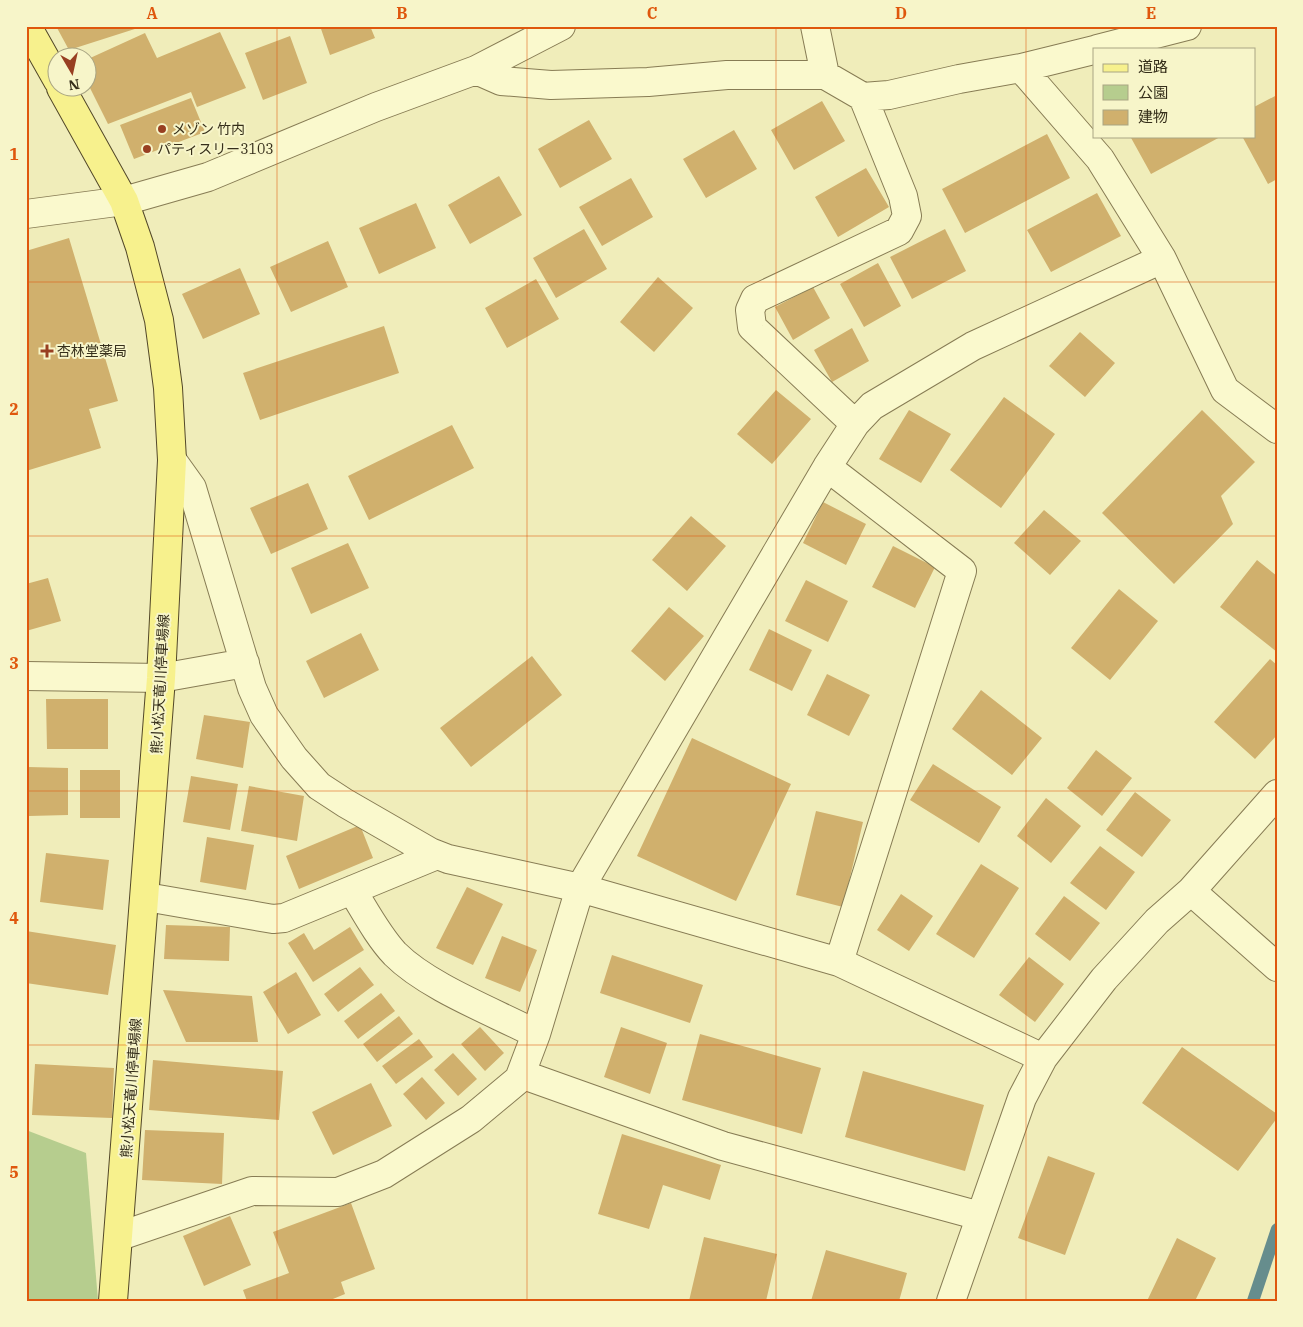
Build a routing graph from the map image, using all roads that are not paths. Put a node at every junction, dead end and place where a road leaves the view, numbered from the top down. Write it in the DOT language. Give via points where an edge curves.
graph roads {
  1 [pos="27,26"];
  2 [pos="561,26"];
  3 [pos="815,26"];
  4 [pos="1186,26"];
  5 [pos="1100,48"];
  6 [pos="1093,50"];
  7 [pos="48,63"];
  8 [pos="1021,68"];
  9 [pos="476,70"];
  10 [pos="825,75"];
  11 [pos="863,97"];
  12 [pos="67,98"];
  13 [pos="124,201"];
  14 [pos="26,214"];
  15 [pos="1162,259"];
  16 [pos="855,424"];
  17 [pos="1277,429"];
  18 [pos="172,460"];
  19 [pos="827,466"];
  20 [pos="245,663"];
  21 [pos="26,676"];
  22 [pos="161,678"];
  23 [pos="1277,794"];
  24 [pos="437,855"];
  25 [pos="580,888"];
  26 [pos="352,890"];
  27 [pos="1190,891"];
  28 [pos="146,897"];
  29 [pos="839,962"];
  30 [pos="1277,968"];
  31 [pos="536,1034"];
  32 [pos="1043,1058"];
  33 [pos="522,1074"];
  34 [pos="980,1216"];
  35 [pos="120,1236"];
  36 [pos="113,1301"];
  37 [pos="951,1301"];
  1 -- 7 [label="main road"];
  2 -- 9 [label="street"];
  3 -- 10 [label="street"];
  4 -- 5 [label="street"];
  6 -- 8 [label="street"];
  8 -- 11 [label="street" via="889,95"];
  8 -- 15 [label="street" via="1100,159"];
  9 -- 10 [label="street" via="501,81 551,85 648,82 727,75"];
  9 -- 13 [label="street" via="376,107 208,177"];
  10 -- 11 [label="street"];
  11 -- 16 [label="street" via="904,196 907,216 899,231 754,299 750,310 752,327"];
  12 -- 13 [label="main road, 熊小松天竜川停車場線"];
  13 -- 14 [label="street"];
  13 -- 18 [label="main road, 熊小松天竜川停車場線" via="159,320 168,388"];
  15 -- 16 [label="street" via="973,346 872,406"];
  15 -- 17 [label="street" via="1225,390"];
  16 -- 19 [label="street"];
  18 -- 20 [label="street" via="192,488"];
  18 -- 22 [label="main road, 熊小松天竜川停車場線"];
  19 -- 25 [label="street"];
  19 -- 29 [label="street" via="962,571"];
  20 -- 22 [label="street"];
  20 -- 24 [label="street" via="264,715 294,758 319,786"];
  21 -- 22 [label="street"];
  22 -- 28 [label="main road, 熊小松天竜川停車場線"];
  23 -- 27 [label="street"];
  24 -- 25 [label="street"];
  24 -- 26 [label="street"];
  25 -- 29 [label="street"];
  25 -- 31 [label="street"];
  26 -- 28 [label="street" via="284,918 273,919"];
  26 -- 31 [label="street" via="389,946 409,965"];
  27 -- 30 [label="street"];
  27 -- 32 [label="street" via="1157,921 1104,979"];
  28 -- 35 [label="main road, 熊小松天竜川停車場線"];
  29 -- 32 [label="street"];
  31 -- 33 [label="street"];
  32 -- 34 [label="street" via="1022,1098"];
  33 -- 34 [label="street" via="723,1146"];
  33 -- 35 [label="street" via="471,1119 384,1174 338,1192 252,1190"];
  34 -- 37 [label="street"];
  35 -- 36 [label="main road, 熊小松天竜川停車場線"];
}
